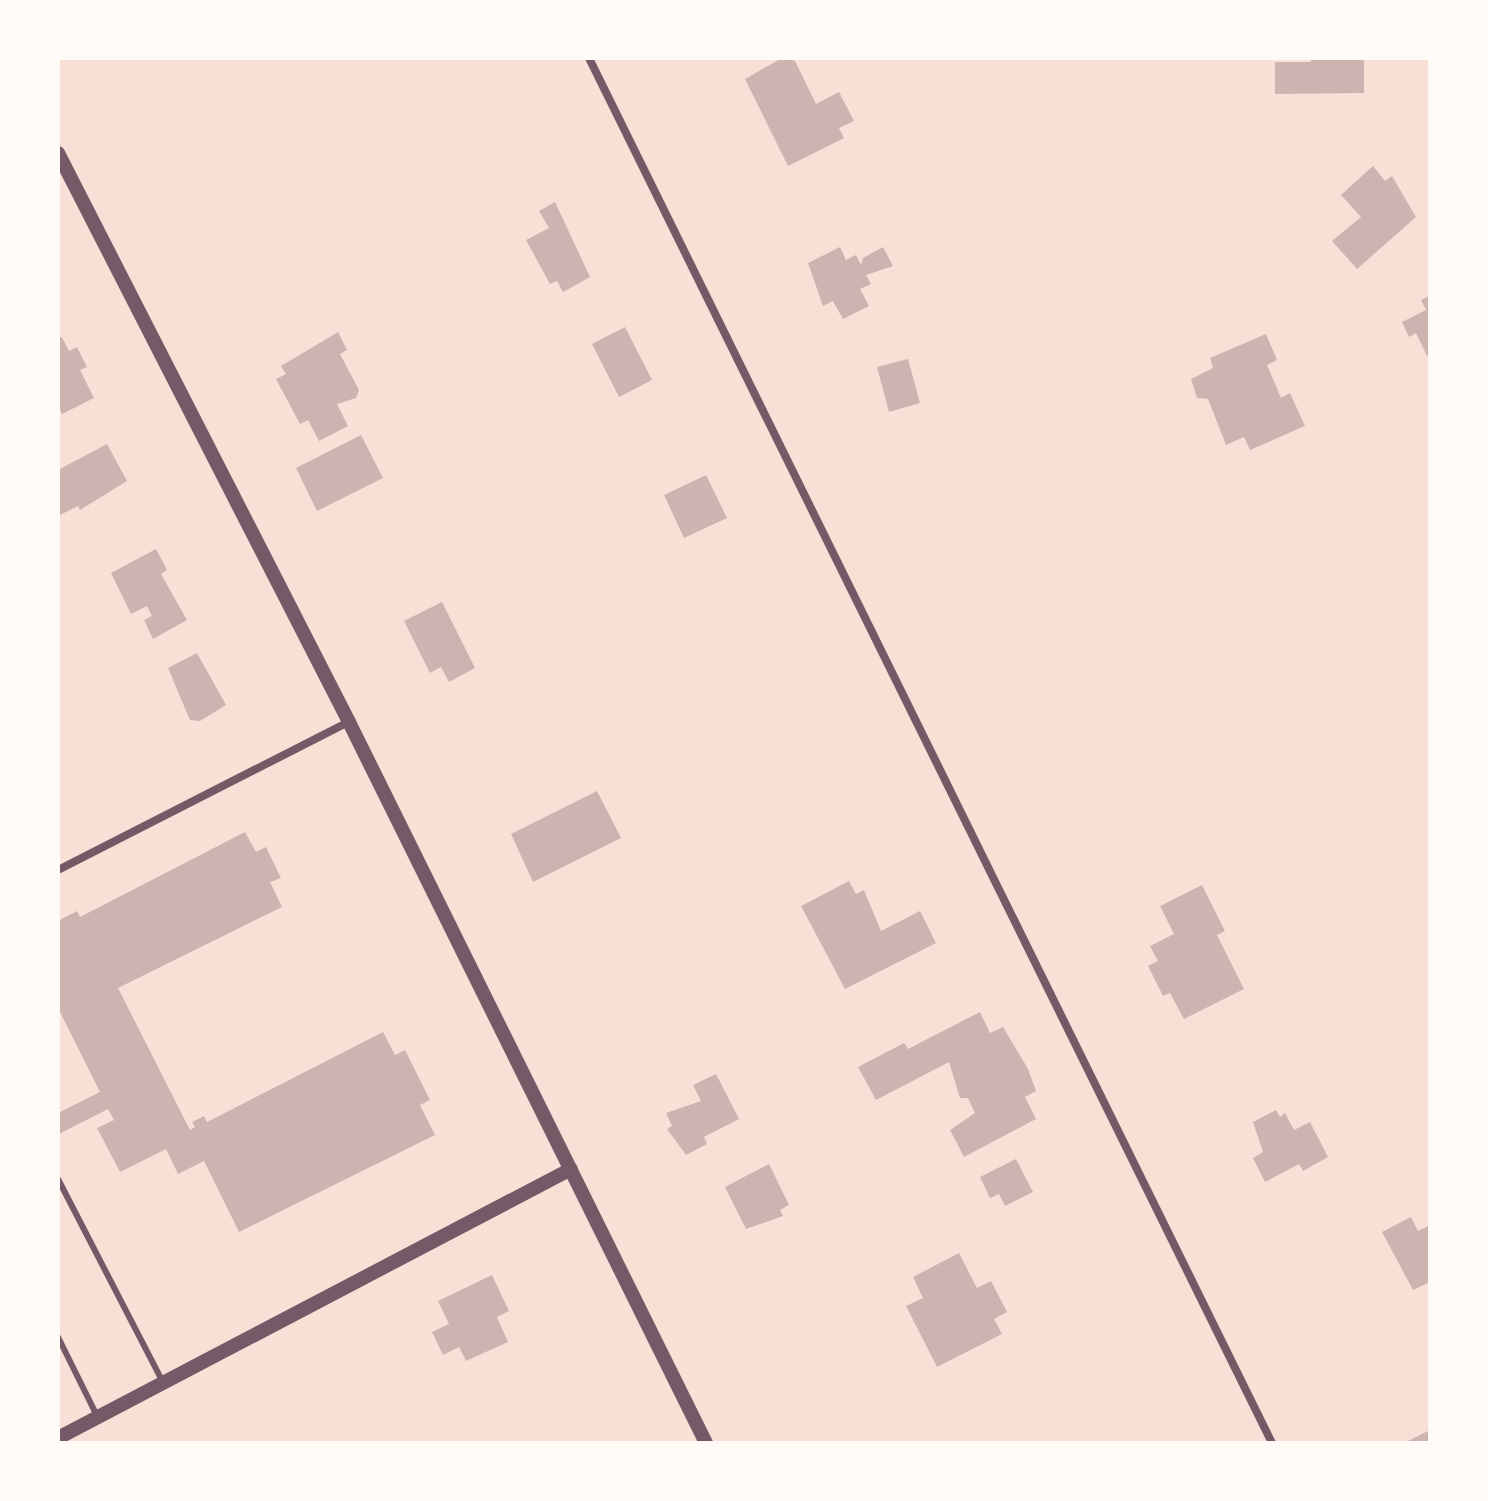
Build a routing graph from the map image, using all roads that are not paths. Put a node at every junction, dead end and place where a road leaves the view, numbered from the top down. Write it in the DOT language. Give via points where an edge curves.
graph roads {
  1 [pos="589,58"];
  2 [pos="58,153"];
  3 [pos="349,722"];
  4 [pos="58,870"];
  5 [pos="571,1169"];
  6 [pos="58,1179"];
  7 [pos="58,1337"];
  8 [pos="163,1382"];
  9 [pos="97,1417"];
  10 [pos="58,1438"];
  11 [pos="706,1443"];
  12 [pos="1272,1443"];
  1 -- 12 [label="street"];
  2 -- 3 [label="street"];
  3 -- 4 [label="street"];
  3 -- 5 [label="street"];
  5 -- 8 [label="street"];
  5 -- 11 [label="street"];
  6 -- 8 [label="lane"];
  7 -- 9 [label="lane"];
  8 -- 9 [label="street"];
  9 -- 10 [label="street"];
}
